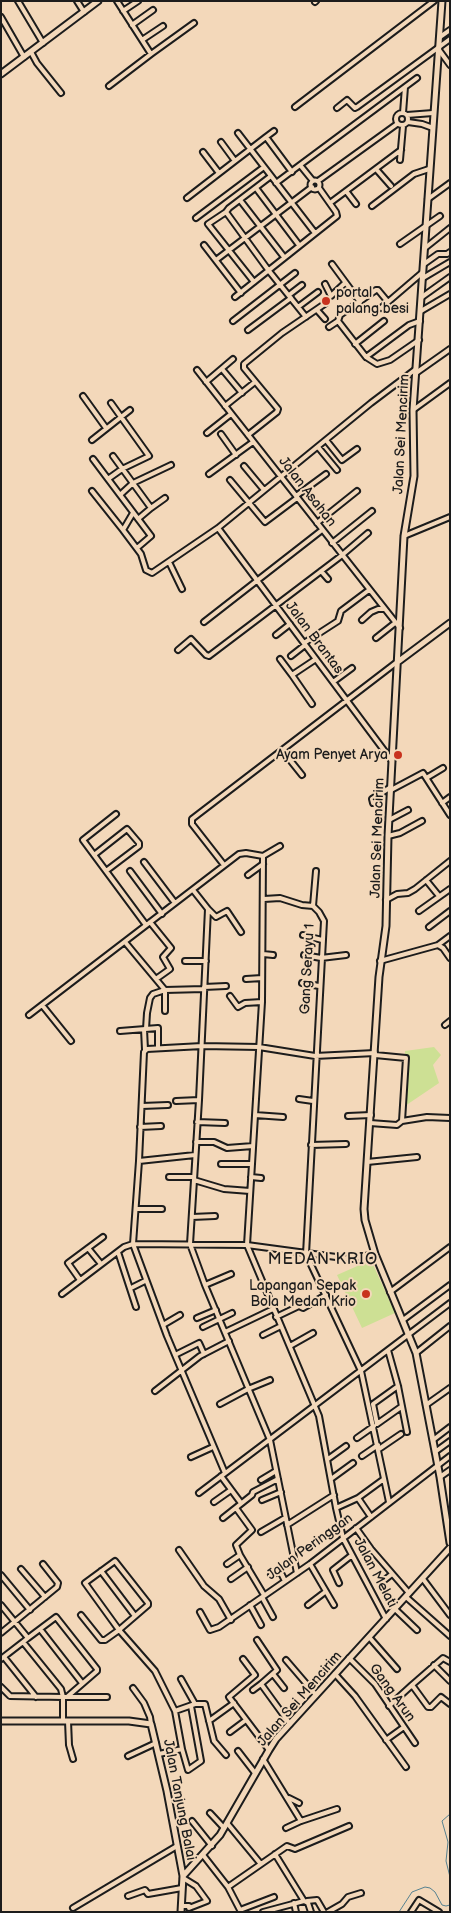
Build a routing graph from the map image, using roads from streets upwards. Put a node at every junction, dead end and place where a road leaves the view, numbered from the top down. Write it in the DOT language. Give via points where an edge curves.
graph roads {
  1 [pos="18,1"];
  2 [pos="77,1"];
  3 [pos="98,1"];
  4 [pos="117,1"];
  5 [pos="138,1"];
  6 [pos="434,1"];
  7 [pos="442,1"];
  8 [pos="153,10"];
  9 [pos="123,11"];
  10 [pos="84,12"];
  11 [pos="1,17"];
  12 [pos="194,23"];
  13 [pos="132,25"];
  14 [pos="163,26"];
  15 [pos="450,30"];
  16 [pos="440,37"];
  17 [pos="450,39"];
  18 [pos="142,40"];
  19 [pos="43,43"];
  20 [pos="439,48"];
  21 [pos="31,52"];
  22 [pos="151,54"];
  23 [pos="24,57"];
  24 [pos="450,64"];
  25 [pos="1,74"];
  26 [pos="417,78"];
  27 [pos="110,86"];
  28 [pos="405,87"];
  29 [pos="61,92"];
  30 [pos="295,107"];
  31 [pos="337,108"];
  32 [pos="433,113"];
  33 [pos="405,114"];
  34 [pos="423,115"];
  35 [pos="408,122"];
  36 [pos="397,124"];
  37 [pos="422,124"];
  38 [pos="403,126"];
  39 [pos="432,128"];
  40 [pos="274,132"];
  41 [pos="238,133"];
  42 [pos="266,138"];
  43 [pos="221,142"];
  44 [pos="250,149"];
  45 [pos="401,150"];
  46 [pos="203,152"];
  47 [pos="400,160"];
  48 [pos="235,161"];
  49 [pos="264,166"];
  50 [pos="300,166"];
  51 [pos="429,168"];
  52 [pos="376,169"];
  53 [pos="292,172"];
  54 [pos="220,173"];
  55 [pos="271,176"];
  56 [pos="313,181"];
  57 [pos="318,181"];
  58 [pos="276,183"];
  59 [pos="450,183"];
  60 [pos="391,186"];
  61 [pos="312,187"];
  62 [pos="256,188"];
  63 [pos="319,188"];
  64 [pos="346,192"];
  65 [pos="187,198"];
  66 [pos="428,199"];
  67 [pos="240,200"];
  68 [pos="292,203"];
  69 [pos="330,203"];
  70 [pos="356,204"];
  71 [pos="372,206"];
  72 [pos="226,212"];
  73 [pos="276,215"];
  74 [pos="440,216"];
  75 [pos="196,218"];
  76 [pos="260,227"];
  77 [pos="426,227"];
  78 [pos="450,228"];
  79 [pos="315,233"];
  80 [pos="245,238"];
  81 [pos="400,244"];
  82 [pos="204,245"];
  83 [pos="299,245"];
  84 [pos="425,248"];
  85 [pos="229,250"];
  86 [pos="450,252"];
  87 [pos="284,257"];
  88 [pos="216,260"];
  89 [pos="450,262"];
  90 [pos="332,264"];
  91 [pos="424,264"];
  92 [pos="268,270"];
  93 [pos="294,273"];
  94 [pos="423,275"];
  95 [pos="450,277"];
  96 [pos="254,282"];
  97 [pos="345,283"];
  98 [pos="280,284"];
  99 [pos="325,284"];
  100 [pos="302,286"];
  101 [pos="318,292"];
  102 [pos="241,293"];
  103 [pos="450,294"];
  104 [pos="290,296"];
  105 [pos="235,297"];
  106 [pos="422,297"];
  107 [pos="360,302"];
  108 [pos="388,302"];
  109 [pos="326,303"];
  110 [pos="298,307"];
  111 [pos="381,308"];
  112 [pos="318,310"];
  113 [pos="421,311"];
  114 [pos="306,317"];
  115 [pos="325,319"];
  116 [pos="233,321"];
  117 [pos="338,321"];
  118 [pos="384,321"];
  119 [pos="420,321"];
  120 [pos="329,327"];
  121 [pos="248,330"];
  122 [pos="419,340"];
  123 [pos="355,344"];
  124 [pos="450,349"];
  125 [pos="366,357"];
  126 [pos="233,359"];
  127 [pos="222,369"];
  128 [pos="197,370"];
  129 [pos="416,371"];
  130 [pos="206,382"];
  131 [pos="256,382"];
  132 [pos="450,383"];
  133 [pos="242,393"];
  134 [pos="83,396"];
  135 [pos="111,403"];
  136 [pos="225,406"];
  137 [pos="130,410"];
  138 [pos="413,410"];
  139 [pos="231,414"];
  140 [pos="121,417"];
  141 [pos="106,428"];
  142 [pos="207,432"];
  143 [pos="221,434"];
  144 [pos="248,435"];
  145 [pos="92,440"];
  146 [pos="326,440"];
  147 [pos="253,442"];
  148 [pos="318,447"];
  149 [pos="357,449"];
  150 [pos="236,455"];
  151 [pos="113,456"];
  152 [pos="93,459"];
  153 [pos="171,465"];
  154 [pos="244,466"];
  155 [pos="122,469"];
  156 [pos="337,470"];
  157 [pos="208,474"];
  158 [pos="326,474"];
  159 [pos="280,477"];
  160 [pos="108,479"];
  161 [pos="230,480"];
  162 [pos="133,484"];
  163 [pos="264,490"];
  164 [pos="92,491"];
  165 [pos="357,491"];
  166 [pos="120,495"];
  167 [pos="296,497"];
  168 [pos="165,498"];
  169 [pos="249,502"];
  170 [pos="152,508"];
  171 [pos="372,512"];
  172 [pos="133,514"];
  173 [pos="450,517"];
  174 [pos="138,519"];
  175 [pos="317,523"];
  176 [pos="218,528"];
  177 [pos="124,530"];
  178 [pos="322,530"];
  179 [pos="368,533"];
  180 [pos="404,536"];
  181 [pos="332,543"];
  182 [pos="138,548"];
  183 [pos="342,556"];
  184 [pos="169,562"];
  185 [pos="321,571"];
  186 [pos="328,579"];
  187 [pos="257,580"];
  188 [pos="182,589"];
  189 [pos="369,590"];
  190 [pos="276,606"];
  191 [pos="384,609"];
  192 [pos="362,620"];
  193 [pos="204,622"];
  194 [pos="450,623"];
  195 [pos="290,624"];
  196 [pos="395,624"];
  197 [pos="400,628"];
  198 [pos="276,635"];
  199 [pos="376,638"];
  200 [pos="304,644"];
  201 [pos="178,650"];
  202 [pos="290,656"];
  203 [pos="280,659"];
  204 [pos="316,659"];
  205 [pos="399,661"];
  206 [pos="352,668"];
  207 [pos="292,675"];
  208 [pos="333,682"];
  209 [pos="347,701"];
  210 [pos="312,704"];
  211 [pos="282,750"];
  212 [pos="392,761"];
  213 [pos="443,768"];
  214 [pos="302,775"];
  215 [pos="428,777"];
  216 [pos="391,789"];
  217 [pos="450,797"];
  218 [pos="372,803"];
  219 [pos="442,803"];
  220 [pos="408,810"];
  221 [pos="116,814"];
  222 [pos="450,815"];
  223 [pos="389,820"];
  224 [pos="422,820"];
  225 [pos="388,836"];
  226 [pos="280,846"];
  227 [pos="94,855"];
  228 [pos="264,856"];
  229 [pos="450,861"];
  230 [pos="144,862"];
  231 [pos="263,864"];
  232 [pos="224,865"];
  233 [pos="130,870"];
  234 [pos="106,871"];
  235 [pos="316,871"];
  236 [pos="248,875"];
  237 [pos="426,880"];
  238 [pos="450,888"];
  239 [pos="193,890"];
  240 [pos="439,896"];
  241 [pos="264,899"];
  242 [pos="386,900"];
  243 [pos="175,903"];
  244 [pos="313,906"];
  245 [pos="208,909"];
  246 [pos="419,912"];
  247 [pos="449,913"];
  248 [pos="162,914"];
  249 [pos="148,924"];
  250 [pos="429,927"];
  251 [pos="241,932"];
  252 [pos="303,935"];
  253 [pos="450,936"];
  254 [pos="322,940"];
  255 [pos="124,942"];
  256 [pos="438,945"];
  257 [pos="263,954"];
  258 [pos="273,955"];
  259 [pos="304,955"];
  260 [pos="346,955"];
  261 [pos="321,958"];
  262 [pos="450,958"];
  263 [pos="185,961"];
  264 [pos="206,961"];
  265 [pos="380,962"];
  266 [pos="262,978"];
  267 [pos="156,979"];
  268 [pos="246,979"];
  269 [pos="302,984"];
  270 [pos="226,986"];
  271 [pos="319,986"];
  272 [pos="204,988"];
  273 [pos="165,990"];
  274 [pos="230,996"];
  275 [pos="262,1002"];
  276 [pos="42,1005"];
  277 [pos="165,1011"];
  278 [pos="29,1015"];
  279 [pos="450,1022"];
  280 [pos="445,1025"];
  281 [pos="145,1029"];
  282 [pos="120,1031"];
  283 [pos="71,1041"];
  284 [pos="202,1046"];
  285 [pos="259,1047"];
  286 [pos="158,1048"];
  287 [pos="145,1050"];
  288 [pos="375,1054"];
  289 [pos="315,1056"];
  290 [pos="299,1099"];
  291 [pos="199,1100"];
  292 [pos="176,1101"];
  293 [pos="313,1101"];
  294 [pos="168,1105"];
  295 [pos="142,1106"];
  296 [pos="255,1115"];
  297 [pos="348,1116"];
  298 [pos="371,1116"];
  299 [pos="283,1117"];
  300 [pos="450,1118"];
  301 [pos="402,1121"];
  302 [pos="197,1122"];
  303 [pos="225,1123"];
  304 [pos="370,1123"];
  305 [pos="161,1126"];
  306 [pos="140,1127"];
  307 [pos="196,1142"];
  308 [pos="346,1144"];
  309 [pos="311,1145"];
  310 [pos="253,1146"];
  311 [pos="195,1155"];
  312 [pos="417,1157"];
  313 [pos="139,1160"];
  314 [pos="368,1162"];
  315 [pos="221,1164"];
  316 [pos="251,1164"];
  317 [pos="169,1177"];
  318 [pos="251,1177"];
  319 [pos="194,1178"];
  320 [pos="262,1178"];
  321 [pos="250,1191"];
  322 [pos="136,1209"];
  323 [pos="162,1209"];
  324 [pos="215,1216"];
  325 [pos="192,1217"];
  326 [pos="103,1237"];
  327 [pos="133,1244"];
  328 [pos="190,1244"];
  329 [pos="247,1246"];
  330 [pos="450,1247"];
  331 [pos="88,1248"];
  332 [pos="118,1252"];
  333 [pos="306,1254"];
  334 [pos="375,1254"];
  335 [pos="101,1264"];
  336 [pos="231,1274"];
  337 [pos="80,1280"];
  338 [pos="145,1281"];
  339 [pos="205,1285"];
  340 [pos="450,1285"];
  341 [pos="130,1288"];
  342 [pos="390,1292"];
  343 [pos="62,1294"];
  344 [pos="326,1295"];
  345 [pos="450,1303"];
  346 [pos="136,1307"];
  347 [pos="273,1309"];
  348 [pos="216,1310"];
  349 [pos="232,1313"];
  350 [pos="180,1315"];
  351 [pos="276,1317"];
  352 [pos="197,1318"];
  353 [pos="220,1319"];
  354 [pos="403,1320"];
  355 [pos="163,1325"];
  356 [pos="281,1326"];
  357 [pos="450,1326"];
  358 [pos="203,1327"];
  359 [pos="225,1332"];
  360 [pos="313,1333"];
  361 [pos="408,1334"];
  362 [pos="263,1335"];
  363 [pos="229,1341"];
  364 [pos="290,1346"];
  365 [pos="388,1350"];
  366 [pos="416,1353"];
  367 [pos="175,1354"];
  368 [pos="204,1354"];
  369 [pos="182,1370"];
  370 [pos="361,1371"];
  371 [pos="270,1380"];
  372 [pos="398,1386"];
  373 [pos="248,1388"];
  374 [pos="450,1388"];
  375 [pos="155,1391"];
  376 [pos="220,1404"];
  377 [pos="315,1405"];
  378 [pos="426,1405"];
  379 [pos="402,1407"];
  380 [pos="374,1426"];
  381 [pos="450,1427"];
  382 [pos="407,1432"];
  383 [pos="401,1434"];
  384 [pos="357,1438"];
  385 [pos="270,1440"];
  386 [pos="433,1440"];
  387 [pos="450,1441"];
  388 [pos="346,1446"];
  389 [pos="214,1447"];
  390 [pos="378,1447"];
  391 [pos="435,1452"];
  392 [pos="362,1456"];
  393 [pos="450,1456"];
  394 [pos="191,1457"];
  395 [pos="328,1459"];
  396 [pos="353,1464"];
  397 [pos="438,1466"];
  398 [pos="450,1470"];
  399 [pos="276,1472"];
  400 [pos="223,1475"];
  401 [pos="440,1477"];
  402 [pos="331,1479"];
  403 [pos="384,1479"];
  404 [pos="261,1480"];
  405 [pos="278,1480"];
  406 [pos="231,1490"];
  407 [pos="281,1492"];
  408 [pos="199,1493"];
  409 [pos="334,1495"];
  410 [pos="358,1498"];
  411 [pos="262,1500"];
  412 [pos="214,1502"];
  413 [pos="389,1502"];
  414 [pos="241,1503"];
  415 [pos="236,1508"];
  416 [pos="336,1508"];
  417 [pos="370,1517"];
  418 [pos="223,1518"];
  419 [pos="285,1518"];
  420 [pos="287,1525"];
  421 [pos="356,1528"];
  422 [pos="261,1532"];
  423 [pos="344,1538"];
  424 [pos="450,1543"];
  425 [pos="450,1548"];
  426 [pos="179,1550"];
  427 [pos="240,1555"];
  428 [pos="352,1555"];
  429 [pos="43,1564"];
  430 [pos="227,1564"];
  431 [pos="310,1564"];
  432 [pos="248,1567"];
  433 [pos="21,1569"];
  434 [pos="101,1572"];
  435 [pos="296,1573"];
  436 [pos="392,1574"];
  437 [pos="1,1575"];
  438 [pos="271,1575"];
  439 [pos="231,1579"];
  440 [pos="423,1579"];
  441 [pos="285,1580"];
  442 [pos="382,1582"];
  443 [pos="339,1583"];
  444 [pos="325,1592"];
  445 [pos="408,1595"];
  446 [pos="263,1596"];
  447 [pos="45,1597"];
  448 [pos="250,1605"];
  449 [pos="308,1605"];
  450 [pos="334,1605"];
  451 [pos="1,1606"];
  452 [pos="395,1609"];
  453 [pos="30,1610"];
  454 [pos="200,1612"];
  455 [pos="81,1615"];
  456 [pos="450,1615"];
  457 [pos="135,1616"];
  458 [pos="273,1617"];
  459 [pos="386,1619"];
  460 [pos="230,1620"];
  461 [pos="14,1622"];
  462 [pos="260,1625"];
  463 [pos="40,1629"];
  464 [pos="119,1630"];
  465 [pos="418,1630"];
  466 [pos="1,1633"];
  467 [pos="450,1636"];
  468 [pos="369,1637"];
  469 [pos="28,1638"];
  470 [pos="257,1640"];
  471 [pos="24,1642"];
  472 [pos="3,1658"];
  473 [pos="350,1658"];
  474 [pos="243,1659"];
  475 [pos="286,1660"];
  476 [pos="450,1662"];
  477 [pos="434,1664"];
  478 [pos="398,1670"];
  479 [pos="273,1674"];
  480 [pos="335,1674"];
  481 [pos="181,1679"];
  482 [pos="450,1681"];
  483 [pos="82,1683"];
  484 [pos="261,1684"];
  485 [pos="412,1685"];
  486 [pos="1,1687"];
  487 [pos="133,1688"];
  488 [pos="284,1688"];
  489 [pos="253,1690"];
  490 [pos="316,1695"];
  491 [pos="107,1696"];
  492 [pos="36,1697"];
  493 [pos="65,1697"];
  494 [pos="234,1703"];
  495 [pos="450,1704"];
  496 [pos="193,1705"];
  497 [pos="389,1706"];
  498 [pos="175,1711"];
  499 [pos="246,1720"];
  500 [pos="1,1721"];
  501 [pos="66,1721"];
  502 [pos="209,1721"];
  503 [pos="151,1724"];
  504 [pos="290,1724"];
  505 [pos="404,1727"];
  506 [pos="230,1732"];
  507 [pos="386,1740"];
  508 [pos="156,1743"];
  509 [pos="415,1744"];
  510 [pos="182,1748"];
  511 [pos="269,1750"];
  512 [pos="238,1752"];
  513 [pos="159,1754"];
  514 [pos="226,1755"];
  515 [pos="128,1756"];
  516 [pos="73,1759"];
  517 [pos="264,1759"];
  518 [pos="406,1767"];
  519 [pos="256,1774"];
  520 [pos="287,1797"];
  521 [pos="299,1804"];
  522 [pos="337,1809"];
  523 [pos="210,1813"];
  524 [pos="301,1820"];
  525 [pos="192,1821"];
  526 [pos="227,1823"];
  527 [pos="349,1826"];
  528 [pos="224,1828"];
  529 [pos="286,1828"];
  530 [pos="177,1846"];
  531 [pos="212,1846"];
  532 [pos="203,1854"];
  533 [pos="275,1854"];
  534 [pos="260,1863"];
  535 [pos="183,1877"];
  536 [pos="228,1887"];
  537 [pos="182,1888"];
  538 [pos="361,1893"];
  539 [pos="128,1896"];
  540 [pos="274,1897"];
  541 [pos="306,1901"];
  542 [pos="294,1904"];
  543 [pos="73,1908"];
  544 [pos="181,1909"];
  545 [pos="239,1911"];
  546 [pos="263,1912"];
  547 [pos="296,1912"];
  548 [pos="311,1912"];
  549 [pos="324,1912"];
  550 [pos="328,1912"];
  551 [pos="411,1912"];
  552 [pos="438,1912"];
  1 -- 19 [label="street"];
  2 -- 10 [label="street"];
  3 -- 10 [label="street"];
  4 -- 9 [label="street"];
  5 -- 9 [label="street"];
  6 -- 30 [label="street"];
  7 -- 16 [label="street, Jalan Sei Mencirim"];
  8 -- 13 [label="street"];
  9 -- 13 [label="street"];
  10 -- 19 [label="street"];
  11 -- 23 [label="street"];
  12 -- 22 [label="street"];
  13 -- 18 [label="street"];
  14 -- 18 [label="street"];
  15 -- 16 [label="street"];
  16 -- 20 [label="street, Jalan Sei Mencirim"];
  17 -- 20 [label="street"];
  18 -- 22 [label="street"];
  19 -- 21 [label="street"];
  20 -- 24 [label="street"];
  20 -- 31 [label="street" via="357,107 347,100"];
  20 -- 32 [label="street, Jalan Sei Mencirim"];
  21 -- 23 [label="street"];
  21 -- 29 [label="street"];
  22 -- 27 [label="street"];
  23 -- 25 [label="street"];
  26 -- 28 [label="street"];
  28 -- 33 [label="street"];
  28 -- 50 [label="street"];
  32 -- 34 [label="street"];
  32 -- 39 [label="street, Jalan Sei Mencirim"];
  33 -- 34 [label="street"];
  33 -- 35 [label="street"];
  33 -- 36 [label="street" via="397,115"];
  34 -- 37 [label="street"];
  35 -- 37 [label="street"];
  35 -- 38 [label="street"];
  36 -- 38 [label="street"];
  36 -- 57 [label="street"];
  37 -- 39 [label="street"];
  38 -- 45 [label="street"];
  39 -- 51 [label="street, Jalan Sei Mencirim"];
  40 -- 42 [label="street"];
  41 -- 44 [label="street"];
  42 -- 44 [label="street"];
  42 -- 53 [label="street"];
  43 -- 48 [label="street"];
  44 -- 48 [label="street"];
  44 -- 49 [label="street"];
  45 -- 47 [label="street"];
  45 -- 52 [label="street"];
  46 -- 54 [label="street"];
  48 -- 54 [label="street"];
  49 -- 55 [label="street"];
  49 -- 75 [label="street"];
  50 -- 53 [label="street"];
  50 -- 56 [label="street"];
  51 -- 66 [label="street, Jalan Sei Mencirim"];
  51 -- 71 [label="street" via="414,174"];
  52 -- 60 [label="street"];
  52 -- 64 [label="street"];
  53 -- 58 [label="street"];
  54 -- 65 [label="street"];
  55 -- 58 [label="street"];
  55 -- 62 [label="street"];
  56 -- 57 [label="street"];
  56 -- 61 [label="street"];
  57 -- 63 [label="street"];
  58 -- 68 [label="street"];
  59 -- 66 [label="street"];
  61 -- 63 [label="street"];
  61 -- 68 [label="street"];
  62 -- 67 [label="street"];
  62 -- 73 [label="street"];
  63 -- 69 [label="street"];
  64 -- 69 [label="street"];
  64 -- 70 [label="street"];
  66 -- 77 [label="street, Jalan Sei Mencirim"];
  67 -- 72 [label="street"];
  67 -- 76 [label="street"];
  68 -- 73 [label="street"];
  68 -- 79 [label="street"];
  69 -- 79 [label="street" via="337,216"];
  72 -- 80 [label="street"];
  72 -- 85 [label="street" via="208,225"];
  73 -- 76 [label="street"];
  73 -- 83 [label="street"];
  74 -- 77 [label="street"];
  76 -- 80 [label="street"];
  76 -- 87 [label="street"];
  77 -- 81 [label="street"];
  77 -- 84 [label="street, Jalan Sei Mencirim"];
  78 -- 84 [label="street"];
  79 -- 83 [label="street"];
  80 -- 85 [label="street"];
  80 -- 92 [label="street"];
  82 -- 88 [label="street"];
  83 -- 87 [label="street"];
  84 -- 91 [label="street, Jalan Sei Mencirim"];
  85 -- 88 [label="street"];
  85 -- 96 [label="street"];
  86 -- 91 [label="street" via="438,254"];
  87 -- 92 [label="street"];
  88 -- 102 [label="street"];
  89 -- 94 [label="street"];
  90 -- 97 [label="street"];
  91 -- 94 [label="street, Jalan Sei Mencirim"];
  92 -- 96 [label="street"];
  92 -- 98 [label="street"];
  93 -- 98 [label="street"];
  94 -- 106 [label="street, Jalan Sei Mencirim"];
  94 -- 108 [label="street"];
  95 -- 106 [label="street"];
  96 -- 102 [label="street"];
  97 -- 99 [label="street" via="331,296"];
  97 -- 107 [label="street"];
  98 -- 104 [label="street"];
  98 -- 116 [label="street"];
  100 -- 104 [label="street"];
  101 -- 110 [label="street"];
  102 -- 105 [label="street"];
  103 -- 113 [label="street"];
  104 -- 110 [label="street"];
  104 -- 121 [label="street"];
  106 -- 113 [label="street, Jalan Sei Mencirim"];
  107 -- 108 [label="street" via="377,289"];
  107 -- 117 [label="street"];
  108 -- 111 [label="street"];
  109 -- 112 [label="street"];
  110 -- 114 [label="street"];
  112 -- 114 [label="street"];
  112 -- 115 [label="street"];
  113 -- 119 [label="street, Jalan Sei Mencirim"];
  114 -- 131 [label="street" via="244,364"];
  117 -- 120 [label="street"];
  117 -- 123 [label="street"];
  118 -- 123 [label="street"];
  119 -- 122 [label="street, Jalan Sei Mencirim"];
  119 -- 125 [label="street" via="409,325"];
  122 -- 125 [label="street" via="383,363 375,363"];
  122 -- 129 [label="street, Jalan Sei Mencirim"];
  123 -- 125 [label="street"];
  124 -- 129 [label="street"];
  126 -- 127 [label="street"];
  127 -- 130 [label="street"];
  127 -- 133 [label="street"];
  128 -- 130 [label="street, Jalan Asahan"];
  129 -- 138 [label="street, Jalan Sei Mencirim"];
  129 -- 146 [label="street"];
  130 -- 136 [label="street, Jalan Asahan"];
  131 -- 133 [label="street"];
  131 -- 144 [label="street" via="278,411"];
  132 -- 138 [label="street"];
  133 -- 136 [label="street"];
  134 -- 141 [label="street"];
  135 -- 140 [label="street"];
  136 -- 139 [label="street, Jalan Asahan"];
  137 -- 140 [label="street"];
  138 -- 180 [label="street, Jalan Sei Mencirim" via="414,476"];
  139 -- 142 [label="street"];
  139 -- 144 [label="street, Jalan Asahan"];
  140 -- 141 [label="street"];
  140 -- 155 [label="street" via="149,456"];
  141 -- 145 [label="street"];
  143 -- 150 [label="street"];
  144 -- 147 [label="street, Jalan Asahan"];
  146 -- 148 [label="street"];
  146 -- 149 [label="street" via="342,460"];
  147 -- 150 [label="street"];
  147 -- 159 [label="street, Jalan Asahan"];
  148 -- 156 [label="street"];
  148 -- 159 [label="street"];
  150 -- 157 [label="street"];
  151 -- 155 [label="street"];
  152 -- 160 [label="street"];
  153 -- 162 [label="street"];
  154 -- 163 [label="street"];
  155 -- 160 [label="street"];
  155 -- 162 [label="street"];
  158 -- 167 [label="street"];
  159 -- 163 [label="street"];
  159 -- 167 [label="street, Jalan Asahan"];
  160 -- 166 [label="street"];
  161 -- 169 [label="street"];
  162 -- 166 [label="street"];
  162 -- 170 [label="street"];
  163 -- 169 [label="street"];
  164 -- 177 [label="street"];
  165 -- 175 [label="street"];
  166 -- 172 [label="street"];
  167 -- 169 [label="street" via="265,522"];
  167 -- 175 [label="street, Jalan Asahan"];
  168 -- 170 [label="street"];
  169 -- 176 [label="street"];
  170 -- 174 [label="street"];
  171 -- 181 [label="street"];
  172 -- 174 [label="street"];
  172 -- 177 [label="street"];
  173 -- 180 [label="street"];
  174 -- 182 [label="street" via="151,536"];
  175 -- 178 [label="street, Jalan Asahan"];
  176 -- 184 [label="street"];
  176 -- 187 [label="street, Jalan Brantas"];
  177 -- 182 [label="street"];
  178 -- 181 [label="street, Jalan Asahan"];
  178 -- 187 [label="street"];
  179 -- 183 [label="street"];
  180 -- 197 [label="street, Jalan Sei Mencirim"];
  181 -- 183 [label="street, Jalan Asahan"];
  182 -- 184 [label="street" via="150,573"];
  183 -- 185 [label="street"];
  183 -- 189 [label="street, Jalan Asahan"];
  184 -- 188 [label="street"];
  185 -- 186 [label="street"];
  185 -- 190 [label="street"];
  187 -- 190 [label="street, Jalan Brantas"];
  187 -- 193 [label="street"];
  189 -- 191 [label="street, Jalan Asahan"];
  189 -- 200 [label="street" via="341,611 338,621"];
  190 -- 195 [label="street, Jalan Brantas"];
  190 -- 201 [label="street" via="209,656 191,639"];
  191 -- 192 [label="street" via="371,612"];
  191 -- 196 [label="street, Jalan Asahan"];
  194 -- 205 [label="street"];
  195 -- 198 [label="street"];
  195 -- 200 [label="street, Jalan Brantas"];
  196 -- 197 [label="street, Jalan Asahan"];
  196 -- 199 [label="street"];
  197 -- 205 [label="street, Jalan Sei Mencirim"];
  200 -- 202 [label="street"];
  200 -- 204 [label="street, Jalan Brantas"];
  203 -- 207 [label="street"];
  204 -- 207 [label="street"];
  204 -- 208 [label="street, Jalan Brantas"];
  205 -- 209 [label="street"];
  205 -- 212 [label="street, Jalan Sei Mencirim"];
  206 -- 208 [label="street"];
  207 -- 210 [label="street"];
  208 -- 209 [label="street, Jalan Brantas"];
  209 -- 211 [label="street"];
  209 -- 212 [label="street, Jalan Brantas"];
  211 -- 214 [label="street"];
  211 -- 232 [label="street" via="192,820"];
  212 -- 216 [label="street, Jalan Sei Mencirim"];
  213 -- 215 [label="street"];
  215 -- 216 [label="street" via="423,772"];
  215 -- 219 [label="street"];
  216 -- 218 [label="street" via="372,799"];
  216 -- 223 [label="street, Jalan Sei Mencirim"];
  217 -- 219 [label="street"];
  219 -- 222 [label="street"];
  220 -- 223 [label="street"];
  221 -- 227 [label="street" via="84,838"];
  223 -- 225 [label="street, Jalan Sei Mencirim"];
  224 -- 225 [label="street"];
  225 -- 242 [label="street, Jalan Sei Mencirim"];
  226 -- 228 [label="street"];
  227 -- 234 [label="street"];
  227 -- 234 [label="street" via="127,829 139,843"];
  228 -- 231 [label="street"];
  228 -- 232 [label="street" via="243,853"];
  229 -- 237 [label="street"];
  230 -- 243 [label="street"];
  231 -- 236 [label="street"];
  231 -- 241 [label="street"];
  232 -- 239 [label="street"];
  233 -- 248 [label="street"];
  234 -- 249 [label="street"];
  235 -- 244 [label="street"];
  237 -- 240 [label="street"];
  237 -- 242 [label="street" via="408,892"];
  238 -- 240 [label="street"];
  239 -- 243 [label="street"];
  239 -- 245 [label="street"];
  240 -- 246 [label="street"];
  241 -- 244 [label="street, Gang Serayu 1" via="280,898"];
  241 -- 257 [label="street"];
  242 -- 265 [label="street, Jalan Sei Mencirim" via="386,926"];
  243 -- 248 [label="street"];
  244 -- 254 [label="street, Gang Serayu 1" via="324,921"];
  245 -- 251 [label="street" via="216,918 227,911"];
  245 -- 264 [label="street"];
  247 -- 250 [label="street"];
  248 -- 249 [label="street"];
  249 -- 255 [label="street"];
  249 -- 267 [label="street" via="171,949 163,957 170,968"];
  252 -- 254 [label="street"];
  253 -- 256 [label="street"];
  254 -- 261 [label="street, Gang Serayu 1"];
  255 -- 267 [label="street"];
  255 -- 276 [label="street"];
  256 -- 262 [label="street"];
  256 -- 265 [label="street"];
  257 -- 258 [label="street"];
  257 -- 266 [label="street"];
  259 -- 261 [label="street"];
  260 -- 261 [label="street"];
  261 -- 271 [label="street, Gang Serayu 1"];
  263 -- 264 [label="street"];
  264 -- 272 [label="street"];
  265 -- 288 [label="street, Jalan Sei Mencirim"];
  266 -- 268 [label="street"];
  266 -- 275 [label="street"];
  267 -- 273 [label="street"];
  269 -- 271 [label="street"];
  270 -- 272 [label="street"];
  271 -- 289 [label="street, Gang Serayu 1"];
  272 -- 273 [label="street"];
  272 -- 284 [label="street"];
  273 -- 277 [label="street"];
  273 -- 281 [label="street" via="152,995"];
  274 -- 275 [label="street" via="238,1007"];
  275 -- 285 [label="street"];
  276 -- 278 [label="street"];
  276 -- 283 [label="street"];
  279 -- 280 [label="street"];
  281 -- 282 [label="street"];
  281 -- 286 [label="street" via="158,1028"];
  281 -- 287 [label="street"];
  284 -- 285 [label="street"];
  284 -- 286 [label="street"];
  284 -- 291 [label="street"];
  285 -- 289 [label="street"];
  285 -- 296 [label="street"];
  286 -- 287 [label="street"];
  287 -- 295 [label="street"];
  288 -- 289 [label="street"];
  288 -- 298 [label="street, Jalan Sei Mencirim"];
  288 -- 301 [label="street" via="406,1058"];
  289 -- 293 [label="street, Gang Serayu 1"];
  290 -- 293 [label="street"];
  291 -- 292 [label="street"];
  291 -- 302 [label="street"];
  293 -- 309 [label="street, Gang Serayu 1"];
  294 -- 295 [label="street"];
  295 -- 306 [label="street"];
  296 -- 299 [label="street"];
  296 -- 310 [label="street"];
  297 -- 298 [label="street"];
  298 -- 304 [label="street, Jalan Sei Mencirim"];
  300 -- 301 [label="street"];
  301 -- 304 [label="street" via="396,1125"];
  302 -- 303 [label="street"];
  302 -- 307 [label="street"];
  304 -- 314 [label="street, Jalan Sei Mencirim"];
  305 -- 306 [label="street"];
  306 -- 313 [label="street"];
  307 -- 310 [label="street" via="214,1142 226,1148"];
  307 -- 311 [label="street"];
  308 -- 309 [label="street"];
  309 -- 333 [label="street, Gang Serayu 1"];
  310 -- 316 [label="street"];
  311 -- 313 [label="street"];
  311 -- 319 [label="street"];
  312 -- 314 [label="street"];
  313 -- 322 [label="street"];
  314 -- 334 [label="street, Jalan Sei Mencirim" via="365,1215"];
  315 -- 316 [label="street"];
  316 -- 318 [label="street"];
  317 -- 319 [label="street"];
  318 -- 320 [label="street"];
  318 -- 321 [label="street"];
  319 -- 321 [label="street" via="228,1190"];
  319 -- 325 [label="street"];
  321 -- 329 [label="street"];
  322 -- 323 [label="street"];
  322 -- 327 [label="street"];
  324 -- 325 [label="street"];
  325 -- 328 [label="street"];
  326 -- 331 [label="street"];
  327 -- 328 [label="street"];
  327 -- 332 [label="street"];
  327 -- 338 [label="street"];
  328 -- 329 [label="street"];
  328 -- 339 [label="street"];
  329 -- 333 [label="street"];
  329 -- 347 [label="street, Jalan Melati"];
  330 -- 342 [label="street"];
  331 -- 335 [label="street"];
  331 -- 337 [label="street" via="68,1263"];
  332 -- 335 [label="street"];
  332 -- 341 [label="street"];
  333 -- 334 [label="street" via="351,1259"];
  333 -- 344 [label="street"];
  334 -- 342 [label="street, Jalan Sei Mencirim"];
  335 -- 337 [label="street"];
  336 -- 339 [label="street"];
  337 -- 343 [label="street"];
  338 -- 341 [label="street"];
  338 -- 355 [label="street"];
  339 -- 348 [label="street"];
  340 -- 354 [label="street"];
  341 -- 346 [label="street"];
  342 -- 354 [label="street, Jalan Sei Mencirim"];
  344 -- 351 [label="street" via="303,1308 299,1306"];
  344 -- 370 [label="street"];
  345 -- 361 [label="street"];
  347 -- 351 [label="street, Jalan Melati"];
  347 -- 359 [label="street"];
  348 -- 352 [label="street"];
  348 -- 353 [label="street"];
  349 -- 353 [label="street"];
  350 -- 355 [label="street"];
  351 -- 356 [label="street, Jalan Melati"];
  353 -- 358 [label="street"];
  353 -- 359 [label="street"];
  354 -- 361 [label="street, Jalan Sei Mencirim"];
  355 -- 367 [label="street"];
  356 -- 362 [label="street"];
  356 -- 364 [label="street, Jalan Melati"];
  357 -- 366 [label="street"];
  359 -- 363 [label="street"];
  360 -- 364 [label="street"];
  361 -- 365 [label="street"];
  361 -- 366 [label="street, Jalan Sei Mencirim"];
  363 -- 368 [label="street"];
  363 -- 373 [label="street"];
  364 -- 377 [label="street, Jalan Melati"];
  365 -- 370 [label="street"];
  365 -- 372 [label="street"];
  366 -- 378 [label="street, Jalan Sei Mencirim"];
  367 -- 368 [label="street" via="199,1343"];
  367 -- 369 [label="street"];
  368 -- 369 [label="street"];
  369 -- 375 [label="street"];
  369 -- 389 [label="street"];
  370 -- 377 [label="street"];
  370 -- 380 [label="street"];
  371 -- 373 [label="street"];
  372 -- 379 [label="street"];
  372 -- 379 [label="street" via="373,1404 377,1424"];
  373 -- 376 [label="street"];
  373 -- 385 [label="street"];
  374 -- 378 [label="street"];
  377 -- 385 [label="street"];
  377 -- 395 [label="street, Jalan Melati"];
  378 -- 386 [label="street, Jalan Sei Mencirim"];
  379 -- 382 [label="street"];
  380 -- 384 [label="street"];
  380 -- 390 [label="street"];
  381 -- 386 [label="street"];
  383 -- 390 [label="street"];
  385 -- 399 [label="street"];
  385 -- 400 [label="street"];
  386 -- 391 [label="street, Jalan Sei Mencirim"];
  387 -- 391 [label="street"];
  388 -- 395 [label="street"];
  389 -- 394 [label="street"];
  389 -- 400 [label="street"];
  390 -- 392 [label="street"];
  390 -- 403 [label="street"];
  391 -- 397 [label="street, Jalan Sei Mencirim"];
  393 -- 397 [label="street, Jalan Peringgan"];
  395 -- 402 [label="street, Jalan Melati"];
  396 -- 402 [label="street"];
  397 -- 401 [label="street, Jalan Sei Mencirim"];
  397 -- 413 [label="street, Jalan Peringgan"];
  398 -- 401 [label="street"];
  399 -- 404 [label="street"];
  399 -- 405 [label="street"];
  400 -- 406 [label="street"];
  400 -- 408 [label="street"];
  401 -- 424 [label="street, Jalan Sei Mencirim"];
  402 -- 409 [label="street, Jalan Melati"];
  403 -- 410 [label="street"];
  403 -- 413 [label="street"];
  405 -- 407 [label="street"];
  405 -- 414 [label="street" via="253,1492"];
  406 -- 412 [label="street"];
  406 -- 414 [label="street"];
  407 -- 411 [label="street"];
  407 -- 419 [label="street"];
  409 -- 416 [label="street, Jalan Melati"];
  409 -- 420 [label="street"];
  410 -- 416 [label="street"];
  410 -- 417 [label="street"];
  413 -- 417 [label="street, Jalan Peringgan"];
  414 -- 415 [label="street"];
  415 -- 418 [label="street"];
  415 -- 427 [label="street" via="252,1530 236,1545"];
  416 -- 423 [label="street, Jalan Melati"];
  417 -- 421 [label="street, Jalan Peringgan"];
  419 -- 420 [label="street"];
  419 -- 422 [label="street"];
  420 -- 435 [label="street"];
  421 -- 423 [label="street, Jalan Peringgan"];
  421 -- 436 [label="street"];
  423 -- 428 [label="street, Jalan Melati"];
  423 -- 431 [label="street, Jalan Peringgan"];
  425 -- 440 [label="street, Jalan Sei Mencirim"];
  426 -- 460 [label="street" via="204,1586 219,1599"];
  427 -- 430 [label="street"];
  427 -- 432 [label="street"];
  428 -- 443 [label="street" via="332,1570"];
  428 -- 459 [label="street, Jalan Melati"];
  429 -- 447 [label="street" via="58,1585"];
  431 -- 435 [label="street, Jalan Peringgan"];
  431 -- 444 [label="street"];
  432 -- 439 [label="street"];
  432 -- 446 [label="street"];
  433 -- 447 [label="street"];
  434 -- 457 [label="street"];
  434 -- 457 [label="street" via="115,1562 147,1602 148,1605"];
  434 -- 464 [label="street" via="85,1585"];
  435 -- 441 [label="street, Jalan Peringgan"];
  436 -- 442 [label="street"];
  436 -- 445 [label="street"];
  437 -- 453 [label="street"];
  438 -- 441 [label="street" via="280,1571"];
  440 -- 445 [label="street, Jalan Sei Mencirim"];
  440 -- 456 [label="street"];
  441 -- 446 [label="street, Jalan Peringgan"];
  444 -- 449 [label="street"];
  444 -- 450 [label="street"];
  445 -- 452 [label="street, Jalan Sei Mencirim"];
  445 -- 467 [label="street"];
  446 -- 448 [label="street, Jalan Peringgan"];
  446 -- 458 [label="street"];
  447 -- 453 [label="street"];
  448 -- 460 [label="street, Jalan Peringgan"];
  448 -- 462 [label="street"];
  451 -- 461 [label="street"];
  452 -- 459 [label="street, Jalan Sei Mencirim"];
  452 -- 465 [label="street"];
  453 -- 461 [label="street"];
  454 -- 460 [label="street, Jalan Peringgan" via="210,1630"];
  455 -- 464 [label="street" via="103,1641"];
  457 -- 464 [label="street"];
  459 -- 468 [label="street, Jalan Sei Mencirim"];
  461 -- 466 [label="street"];
  461 -- 469 [label="street"];
  463 -- 469 [label="street"];
  463 -- 483 [label="street"];
  463 -- 483 [label="street" via="56,1617 97,1669"];
  464 -- 498 [label="street" via="155,1671"];
  468 -- 473 [label="street, Jalan Sei Mencirim"];
  468 -- 478 [label="street"];
  469 -- 471 [label="street"];
  470 -- 479 [label="street" via="277,1670"];
  471 -- 472 [label="street"];
  471 -- 493 [label="street"];
  472 -- 492 [label="street"];
  473 -- 480 [label="street, Jalan Sei Mencirim"];
  473 -- 497 [label="street, Gang Arun" via="375,1684"];
  474 -- 494 [label="street" via="255,1675 229,1696"];
  475 -- 490 [label="street"];
  476 -- 477 [label="street" via="443,1658"];
  477 -- 482 [label="street"];
  477 -- 485 [label="street"];
  479 -- 484 [label="street"];
  479 -- 488 [label="street"];
  480 -- 490 [label="street, Jalan Sei Mencirim"];
  480 -- 507 [label="street"];
  481 -- 496 [label="street"];
  483 -- 493 [label="street"];
  484 -- 489 [label="street"];
  484 -- 504 [label="street"];
  485 -- 495 [label="street" via="428,1707 441,1697"];
  485 -- 497 [label="street"];
  486 -- 492 [label="street" via="10,1696"];
  487 -- 503 [label="street" via="144,1704"];
  490 -- 504 [label="street, Jalan Sei Mencirim"];
  491 -- 493 [label="street"];
  492 -- 493 [label="street"];
  493 -- 501 [label="street"];
  494 -- 499 [label="street"];
  494 -- 502 [label="street"];
  496 -- 498 [label="street"];
  496 -- 502 [label="street" via="205,1704"];
  496 -- 510 [label="street" via="201,1762 187,1769"];
  497 -- 505 [label="street, Gang Arun"];
  498 -- 510 [label="street"];
  499 -- 506 [label="street"];
  499 -- 511 [label="street"];
  500 -- 501 [label="street, Jalan Tanjung Balai"];
  501 -- 503 [label="street, Jalan Tanjung Balai"];
  501 -- 516 [label="street"];
  502 -- 514 [label="street" via="214,1741"];
  503 -- 508 [label="street, Jalan Tanjung Balai"];
  504 -- 511 [label="street, Jalan Sei Mencirim"];
  505 -- 507 [label="street"];
  505 -- 509 [label="street, Gang Arun"];
  507 -- 518 [label="street"];
  508 -- 513 [label="street, Jalan Tanjung Balai"];
  508 -- 515 [label="street"];
  510 -- 513 [label="street"];
  511 -- 517 [label="street, Jalan Sei Mencirim"];
  512 -- 519 [label="street"];
  513 -- 530 [label="street, Jalan Tanjung Balai"];
  517 -- 519 [label="street, Jalan Sei Mencirim"];
  517 -- 520 [label="street"];
  519 -- 526 [label="street, Jalan Sei Mencirim"];
  520 -- 521 [label="street"];
  520 -- 524 [label="street"];
  522 -- 524 [label="street"];
  523 -- 528 [label="street"];
  524 -- 529 [label="street"];
  525 -- 531 [label="street"];
  526 -- 528 [label="street, Jalan Sei Mencirim"];
  526 -- 534 [label="street"];
  527 -- 533 [label="street" via="295,1848 287,1846"];
  528 -- 531 [label="street, Jalan Sei Mencirim"];
  530 -- 535 [label="street, Jalan Tanjung Balai"];
  530 -- 543 [label="street"];
  531 -- 532 [label="street, Jalan Sei Mencirim"];
  532 -- 535 [label="street, Jalan Sei Mencirim"];
  532 -- 536 [label="street"];
  533 -- 534 [label="street"];
  533 -- 541 [label="street"];
  534 -- 536 [label="street"];
  535 -- 537 [label="street, Jalan Tanjung Balai"];
  535 -- 544 [label="street" via="198,1887 207,1901"];
  536 -- 545 [label="street"];
  537 -- 539 [label="street" via="148,1894 145,1890"];
  537 -- 544 [label="street, Jalan Tanjung Balai"];
  538 -- 550 [label="street" via="348,1897"];
  540 -- 545 [label="street"];
  541 -- 542 [label="street"];
  541 -- 548 [label="street"];
  541 -- 549 [label="street" via="316,1900"];
  542 -- 546 [label="street"];
  542 -- 547 [label="street"];
  551 -- 552 [label="street" via="420,1900"];
}
